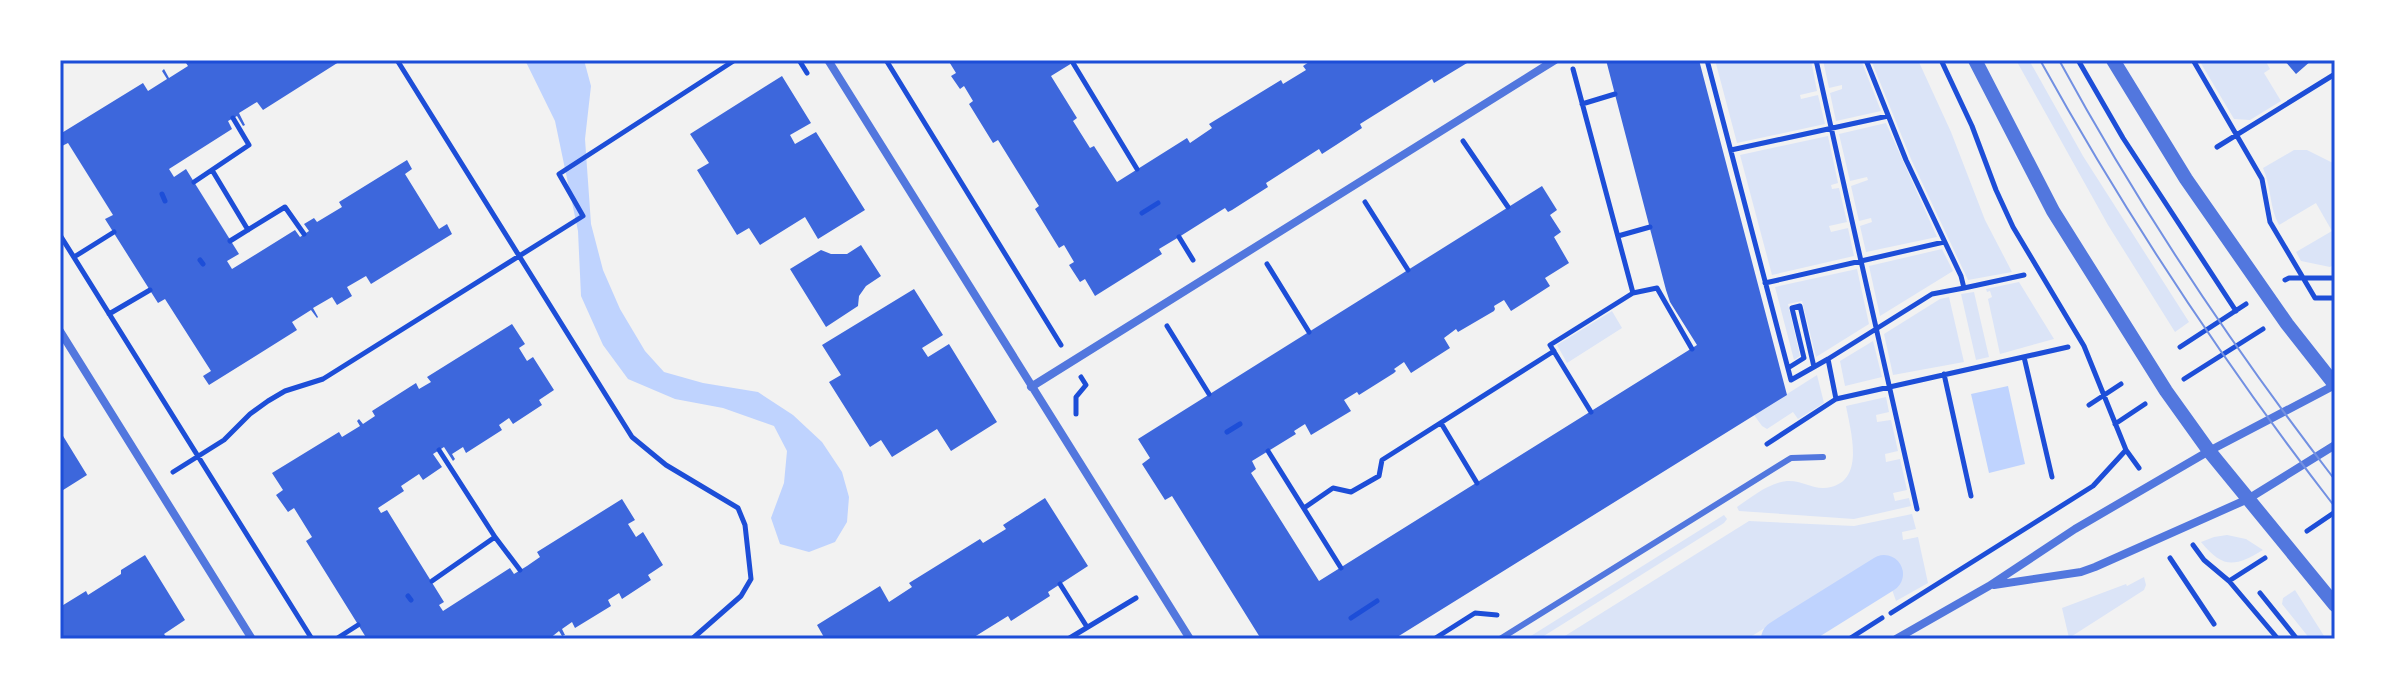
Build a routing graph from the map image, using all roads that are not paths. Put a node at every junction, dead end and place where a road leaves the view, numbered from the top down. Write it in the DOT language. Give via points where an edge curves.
graph roads {
  1 [pos="828,60"];
  2 [pos="1555,60"];
  3 [pos="1975,60"];
  4 [pos="2113,60"];
  5 [pos="60,331"];
  6 [pos="2335,385"];
  7 [pos="1031,387"];
  8 [pos="2335,445"];
  9 [pos="2209,451"];
  10 [pos="1823,457"];
  11 [pos="2248,499"];
  12 [pos="1989,586"];
  13 [pos="2335,605"];
  14 [pos="252,639"];
  15 [pos="1190,639"];
  16 [pos="1500,639"];
  17 [pos="1896,639"];
  1 -- 7 [label="street"];
  2 -- 7 [label="street"];
  3 -- 9 [label="street" via="2053,211"];
  4 -- 6 [label="street" via="2192,188"];
  5 -- 14 [label="street"];
  6 -- 9 [label="street"];
  7 -- 15 [label="street"];
  8 -- 11 [label="street"];
  9 -- 11 [label="street"];
  9 -- 12 [label="street"];
  10 -- 16 [label="lane" via="1791,458"];
  11 -- 12 [label="street" via="2081,572"];
  11 -- 13 [label="street"];
  12 -- 17 [label="street"];
}
